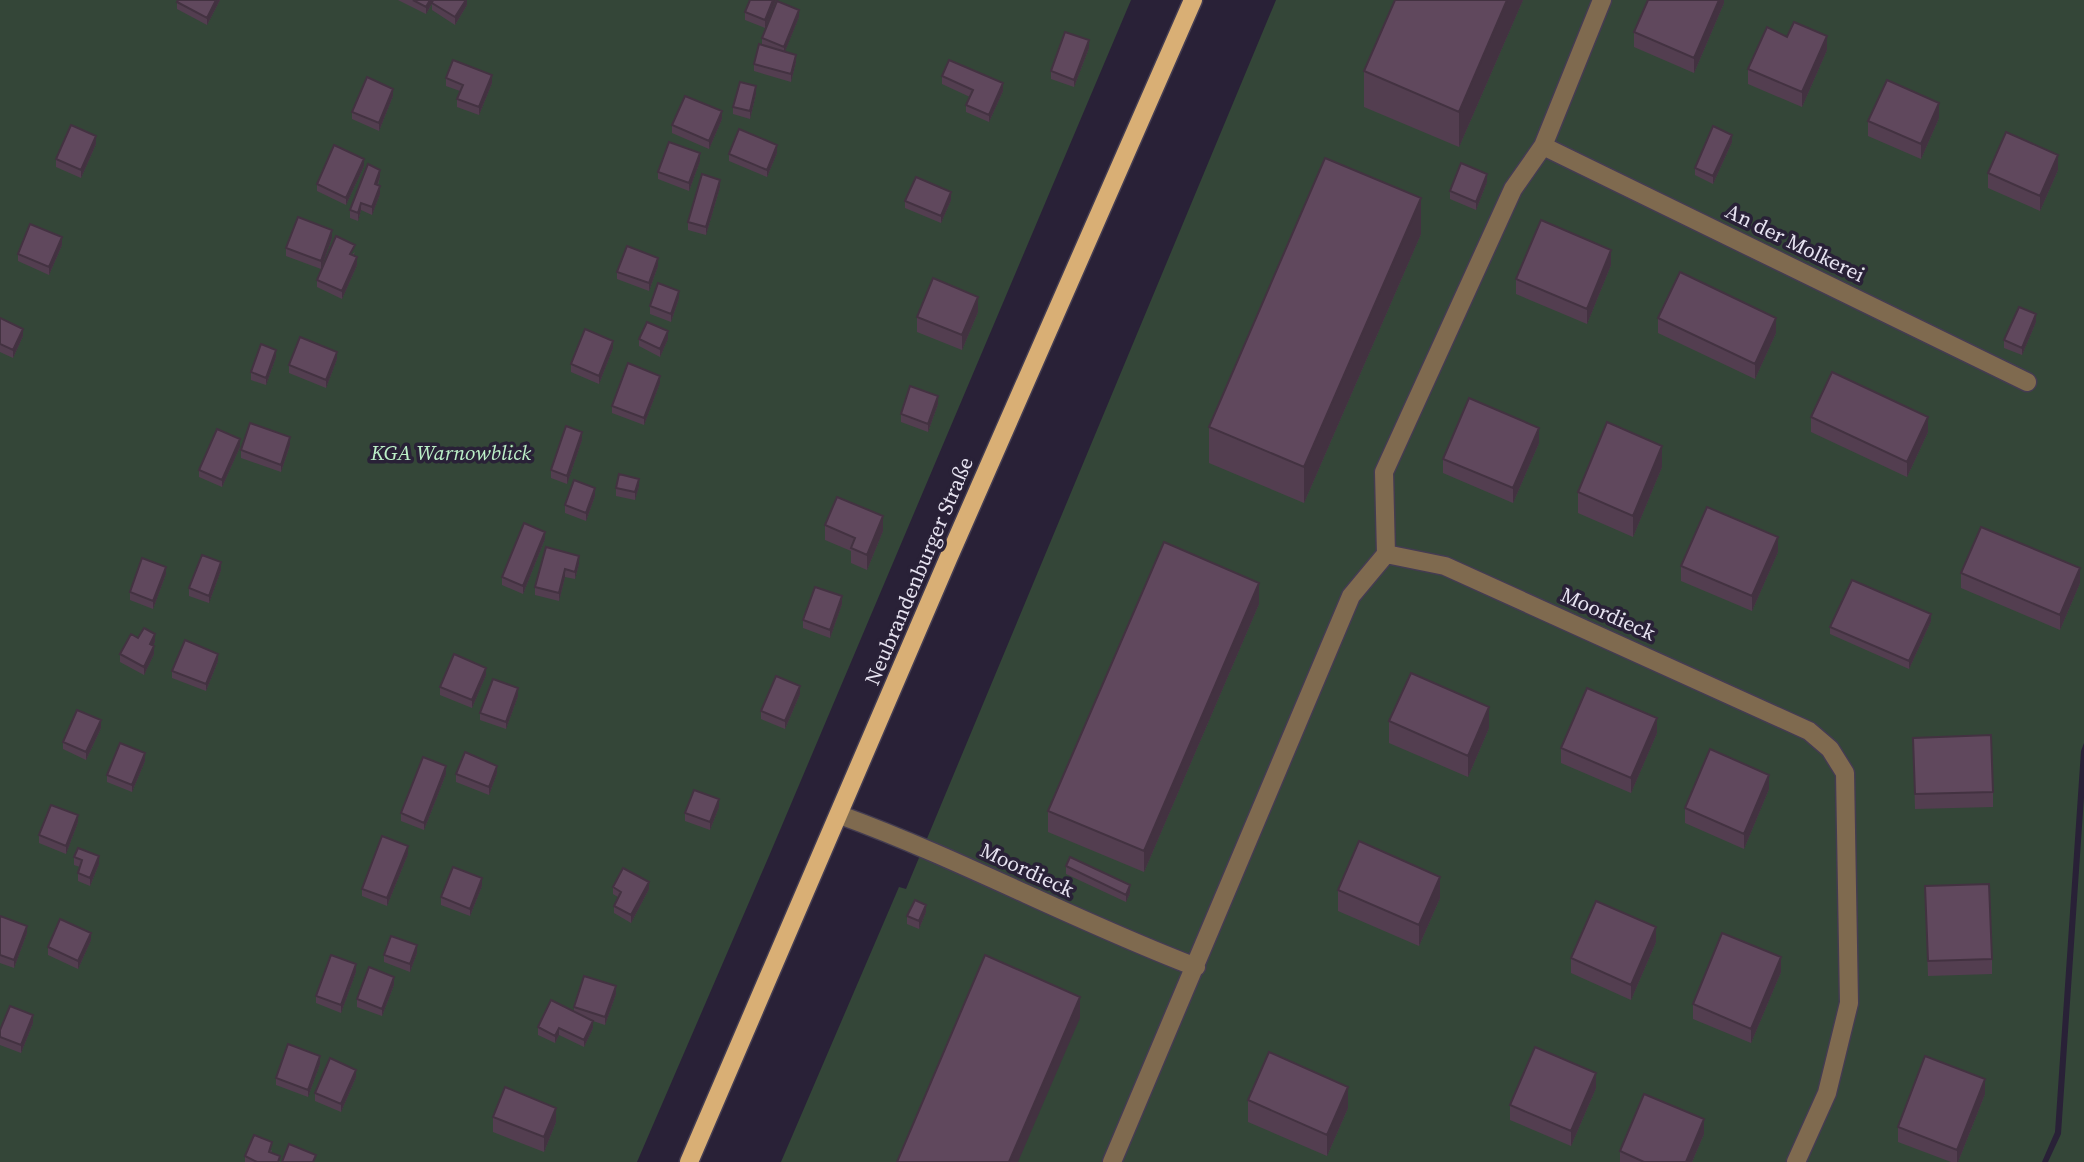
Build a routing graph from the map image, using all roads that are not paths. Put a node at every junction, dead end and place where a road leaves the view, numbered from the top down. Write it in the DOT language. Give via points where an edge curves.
graph roads {
  1 [pos="1193,0"];
  2 [pos="1602,0"];
  3 [pos="1543,146"];
  4 [pos="2027,382"];
  5 [pos="1386,554"];
  6 [pos="840,815"];
  7 [pos="1196,967"];
  8 [pos="689,1162"];
  9 [pos="1112,1162"];
  10 [pos="1796,1162"];
  1 -- 6 [label="main road, Neubrandenburger Straße"];
  2 -- 3 [label="street"];
  3 -- 4 [label="street, An der Molkerei"];
  3 -- 5 [label="street" via="1513,189 1384,472"];
  5 -- 7 [label="street" via="1352,596"];
  5 -- 10 [label="street, Moordieck" via="1445,566 1809,731 1830,749 1845,773 1849,1003 1827,1093"];
  6 -- 7 [label="street, Moordieck" via="906,839"];
  6 -- 8 [label="main road, Neubrandenburger Straße"];
  7 -- 9 [label="street"];
}
